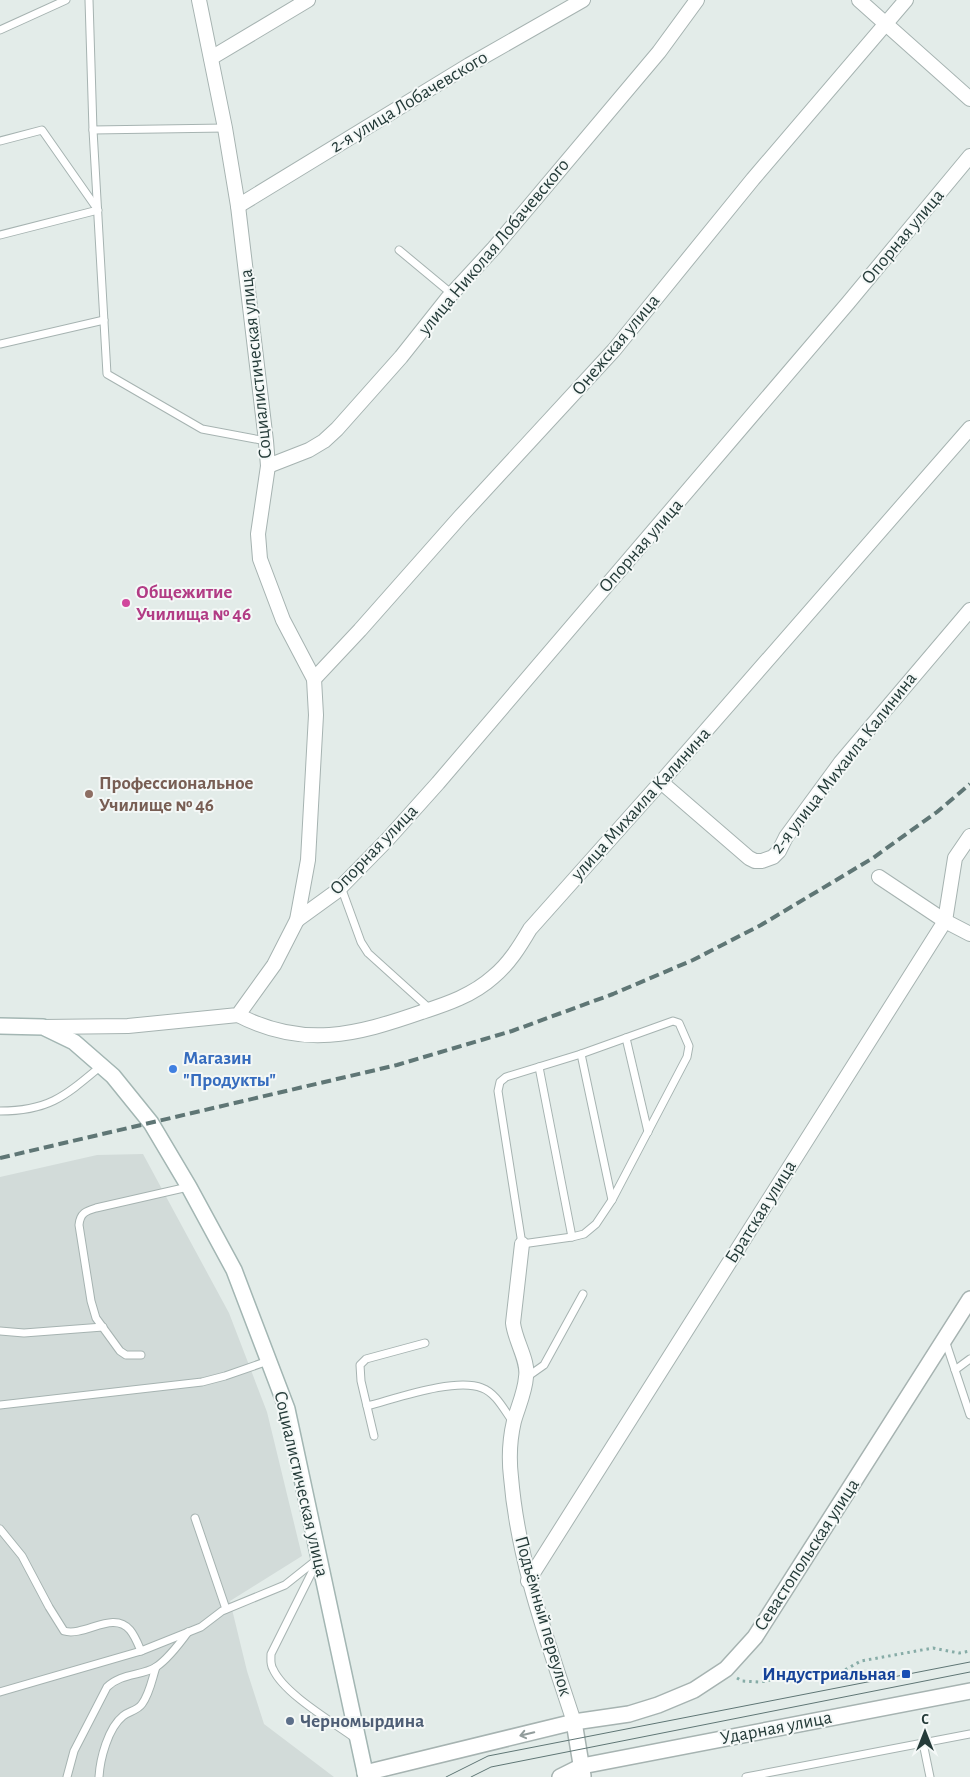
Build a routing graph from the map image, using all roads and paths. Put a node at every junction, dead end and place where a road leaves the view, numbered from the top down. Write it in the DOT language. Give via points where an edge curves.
graph roads {
  1 [pos="66,0"];
  2 [pos="89,0"];
  3 [pos="198,0"];
  4 [pos="308,0"];
  5 [pos="583,0"];
  6 [pos="697,0"];
  7 [pos="859,0"];
  8 [pos="906,0"];
  9 [pos="886,23"];
  10 [pos="0,30"];
  11 [pos="211,58"];
  12 [pos="970,99"];
  13 [pos="225,128"];
  14 [pos="93,130"];
  15 [pos="0,141"];
  16 [pos="970,156"];
  17 [pos="238,206"];
  18 [pos="98,210"];
  19 [pos="0,235"];
  20 [pos="399,250"];
  21 [pos="452,294"];
  22 [pos="104,320"];
  23 [pos="0,344"];
  24 [pos="970,428"];
  25 [pos="266,441"];
  26 [pos="268,466"];
  27 [pos="970,610"];
  28 [pos="314,679"];
  29 [pos="661,782"];
  30 [pos="970,836"];
  31 [pos="879,877"];
  32 [pos="341,887"];
  33 [pos="297,920"];
  34 [pos="945,921"];
  35 [pos="970,934"];
  36 [pos="430,1010"];
  37 [pos="238,1015"];
  38 [pos="0,1026"];
  39 [pos="43,1027"];
  40 [pos="626,1038"];
  41 [pos="581,1054"];
  42 [pos="101,1066"];
  43 [pos="539,1067"];
  44 [pos="0,1111"];
  45 [pos="648,1132"];
  46 [pos="189,1187"];
  47 [pos="612,1200"];
  48 [pos="572,1237"];
  49 [pos="522,1244"];
  50 [pos="583,1294"];
  51 [pos="970,1299"];
  52 [pos="103,1327"];
  53 [pos="0,1331"];
  54 [pos="944,1340"];
  55 [pos="425,1343"];
  56 [pos="141,1355"];
  57 [pos="970,1358"];
  58 [pos="268,1361"];
  59 [pos="955,1370"];
  60 [pos="526,1378"];
  61 [pos="0,1406"];
  62 [pos="367,1406"];
  63 [pos="970,1416"];
  64 [pos="514,1423"];
  65 [pos="374,1436"];
  66 [pos="195,1518"];
  67 [pos="0,1529"];
  68 [pos="319,1558"];
  69 [pos="528,1580"];
  70 [pos="226,1609"];
  71 [pos="189,1632"];
  72 [pos="141,1651"];
  73 [pos="970,1651"];
  74 [pos="156,1667"];
  75 [pos="726,1669"];
  76 [pos="970,1690"];
  77 [pos="0,1692"];
  78 [pos="574,1722"];
  79 [pos="970,1734"];
  80 [pos="358,1741"];
  81 [pos="924,1743"];
  82 [pos="583,1772"];
  83 [pos="366,1775"];
  84 [pos="765,1775"];
  85 [pos="67,1777"];
  86 [pos="99,1777"];
  87 [pos="560,1777"];
  88 [pos="746,1777"];
  89 [pos="930,1777"];
  1 -- 10 [label="lane"];
  2 -- 14 [label="lane"];
  3 -- 11 [label="street, Социалистическая улица"];
  4 -- 11 [label="street"];
  5 -- 17 [label="street, 2-я улица Лобачевского" via="469,65"];
  6 -- 21 [label="street, улица Николая Лобачевского" via="659,52"];
  7 -- 9 [label="street"];
  8 -- 9 [label="street, Онежская улица"];
  9 -- 12 [label="street"];
  9 -- 28 [label="street, Онежская улица" via="614,350"];
  11 -- 13 [label="street, Социалистическая улица"];
  13 -- 14 [label="lane"];
  13 -- 17 [label="street, Социалистическая улица"];
  14 -- 18 [label="lane"];
  15 -- 18 [label="lane" via="42,130"];
  16 -- 32 [label="street, Опорная улица" via="836,318 444,776"];
  17 -- 25 [label="street, Социалистическая улица"];
  18 -- 19 [label="lane"];
  18 -- 22 [label="lane"];
  20 -- 21 [label="lane"];
  21 -- 26 [label="street, улица Николая Лобачевского" via="337,429 309,450"];
  22 -- 23 [label="lane"];
  22 -- 25 [label="lane" via="107,374 202,429"];
  24 -- 29 [label="street, улица Михаила Калинина"];
  25 -- 26 [label="street, Социалистическая улица"];
  26 -- 28 [label="street, Социалистическая улица" via="258,534 260,559 282,620"];
  27 -- 29 [label="street, 2-я улица Михаила Калинина" via="841,762 773,857 762,862 750,858"];
  28 -- 33 [label="street, Социалистическая улица" via="316,715 308,860"];
  29 -- 36 [label="street, улица Михаила Калинина" via="530,929 521,945 494,976 472,992"];
  30 -- 34 [label="street, Братская улица" via="955,858"];
  31 -- 34 [label="street"];
  32 -- 33 [label="street, Опорная улица"];
  32 -- 36 [label="lane" via="368,953"];
  33 -- 37 [label="street, Социалистическая улица" via="274,965"];
  34 -- 35 [label="street"];
  34 -- 69 [label="street, Братская улица"];
  36 -- 37 [label="street, улица Михаила Калинина" via="366,1030 333,1036 281,1032"];
  37 -- 39 [label="street, Социалистическая улица" via="128,1026"];
  38 -- 39 [label="street, Социалистическая улица"];
  39 -- 42 [label="street, Социалистическая улица" via="74,1042"];
  40 -- 41 [label="lane"];
  40 -- 45 [label="lane"];
  40 -- 45 [label="lane" via="673,1021 679,1023 689,1046 687,1057"];
  41 -- 43 [label="lane"];
  41 -- 47 [label="lane"];
  42 -- 44 [label="lane" via="71,1091 47,1104"];
  42 -- 46 [label="street, Социалистическая улица" via="151,1123"];
  43 -- 48 [label="lane"];
  43 -- 49 [label="lane" via="506,1077 500,1082 498,1091"];
  45 -- 47 [label="lane"];
  46 -- 52 [label="lane" via="86,1210 82,1214 80,1225 91,1300 96,1318"];
  46 -- 58 [label="street, Социалистическая улица" via="234,1270"];
  47 -- 48 [label="lane" via="596,1224 584,1234"];
  48 -- 49 [label="lane"];
  49 -- 60 [label="street, Подъёмный переулок" via="513,1323"];
  50 -- 60 [label="lane" via="544,1364"];
  51 -- 54 [label="street, Севастопольская улица"];
  52 -- 53 [label="lane" via="24,1333"];
  52 -- 56 [label="lane" via="120,1351"];
  54 -- 59 [label="lane"];
  54 -- 75 [label="street, Севастопольская улица" via="755,1637"];
  55 -- 62 [label="lane" via="361,1362 360,1374"];
  57 -- 59 [label="lane"];
  58 -- 61 [label="lane" via="202,1382"];
  58 -- 68 [label="street, Социалистическая улица" via="287,1409"];
  59 -- 63 [label="lane"];
  60 -- 64 [label="street, Подъёмный переулок"];
  62 -- 64 [label="lane" via="443,1386 467,1386 482,1388 496,1398"];
  62 -- 65 [label="lane"];
  64 -- 69 [label="street, Подъёмный переулок" via="510,1477"];
  66 -- 70 [label="lane"];
  67 -- 72 [label="lane" via="28,1565 64,1631 77,1632 118,1622 129,1628"];
  68 -- 70 [label="lane" via="285,1585"];
  68 -- 80 [label="street, Социалистическая улица"];
  68 -- 80 [label="lane" via="270,1661 281,1682 293,1693"];
  69 -- 78 [label="street, Подъёмный переулок"];
  70 -- 71 [label="lane"];
  71 -- 72 [label="lane"];
  71 -- 74 [label="lane"];
  72 -- 77 [label="lane"];
  73 -- 75 [label="path" via="960,1653 933,1648 861,1661 841,1672 804,1674 760,1682 742,1681"];
  74 -- 85 [label="lane" via="112,1682 107,1687 74,1751"];
  74 -- 86 [label="lane" via="144,1702 122,1717 109,1736"];
  75 -- 78 [label="street, Севастопольская улица" via="694,1690 658,1705 629,1714"];
  76 -- 82 [label="street, Ударная улица"];
  78 -- 82 [label="street"];
  78 -- 83 [label="street, Севастопольская улица, one-way"];
  79 -- 81 [label="lane"];
  80 -- 83 [label="street, Социалистическая улица"];
  81 -- 84 [label="lane"];
  81 -- 89 [label="lane"];
  82 -- 87 [label="street, Ударная улица"];
  84 -- 88 [label="lane"];
}
